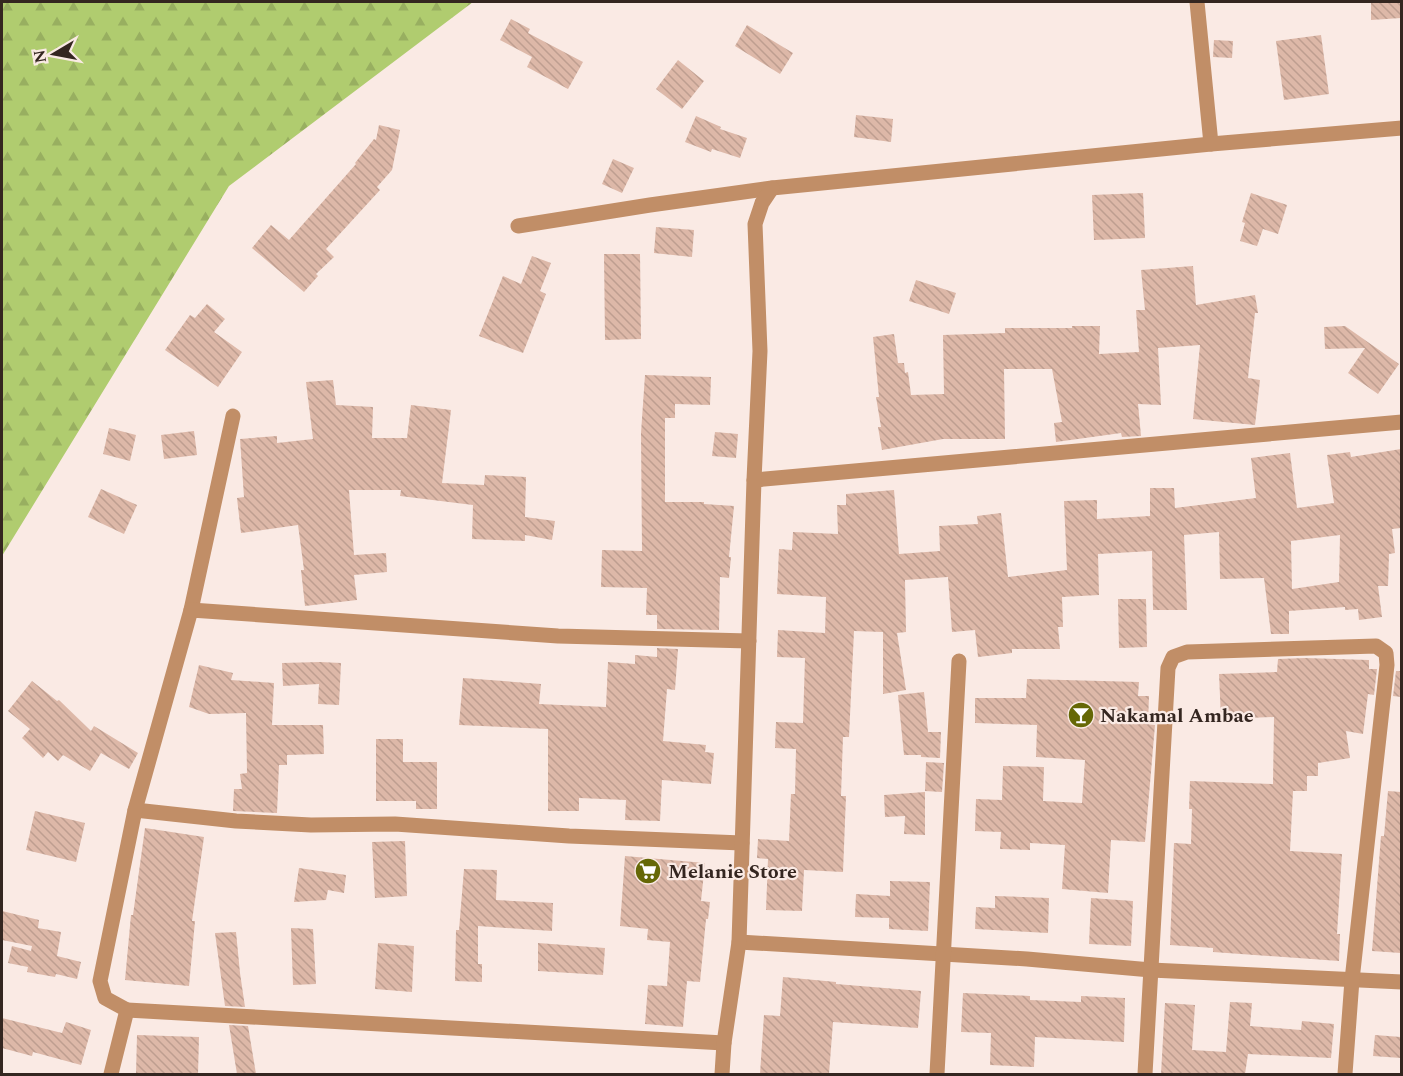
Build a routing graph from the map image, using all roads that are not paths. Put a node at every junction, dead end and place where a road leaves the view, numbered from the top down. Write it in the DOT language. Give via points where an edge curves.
graph roads {
  1 [pos="1197,2"];
  2 [pos="1401,128"];
  3 [pos="1211,144"];
  4 [pos="772,188"];
  5 [pos="518,226"];
  6 [pos="233,416"];
  7 [pos="1401,422"];
  8 [pos="754,480"];
  9 [pos="191,610"];
  10 [pos="749,641"];
  11 [pos="959,662"];
  12 [pos="135,810"];
  13 [pos="742,843"];
  14 [pos="739,942"];
  15 [pos="943,955"];
  16 [pos="1151,970"];
  17 [pos="1352,980"];
  18 [pos="1401,982"];
  19 [pos="127,1010"];
  20 [pos="724,1043"];
  21 [pos="111,1074"];
  22 [pos="722,1074"];
  23 [pos="937,1074"];
  24 [pos="1145,1074"];
  25 [pos="1345,1074"];
  1 -- 3 [label="street"];
  2 -- 3 [label="street"];
  3 -- 4 [label="street"];
  4 -- 5 [label="street"];
  4 -- 8 [label="street" via="755,224 760,351"];
  6 -- 9 [label="street"];
  7 -- 8 [label="street"];
  8 -- 10 [label="street"];
  9 -- 10 [label="street" via="558,636"];
  9 -- 12 [label="street"];
  10 -- 13 [label="street"];
  11 -- 15 [label="street"];
  12 -- 13 [label="street" via="236,821 395,824"];
  12 -- 19 [label="street" via="100,981 105,998"];
  13 -- 14 [label="street"];
  14 -- 15 [label="street"];
  14 -- 20 [label="street"];
  15 -- 16 [label="street"];
  15 -- 23 [label="street"];
  16 -- 17 [label="street"];
  16 -- 17 [label="street" via="1168,668 1173,657 1187,652 1376,646 1386,653 1387,665"];
  16 -- 24 [label="street"];
  17 -- 18 [label="street"];
  17 -- 25 [label="street"];
  19 -- 20 [label="street"];
  19 -- 21 [label="street"];
  20 -- 22 [label="street"];
}
